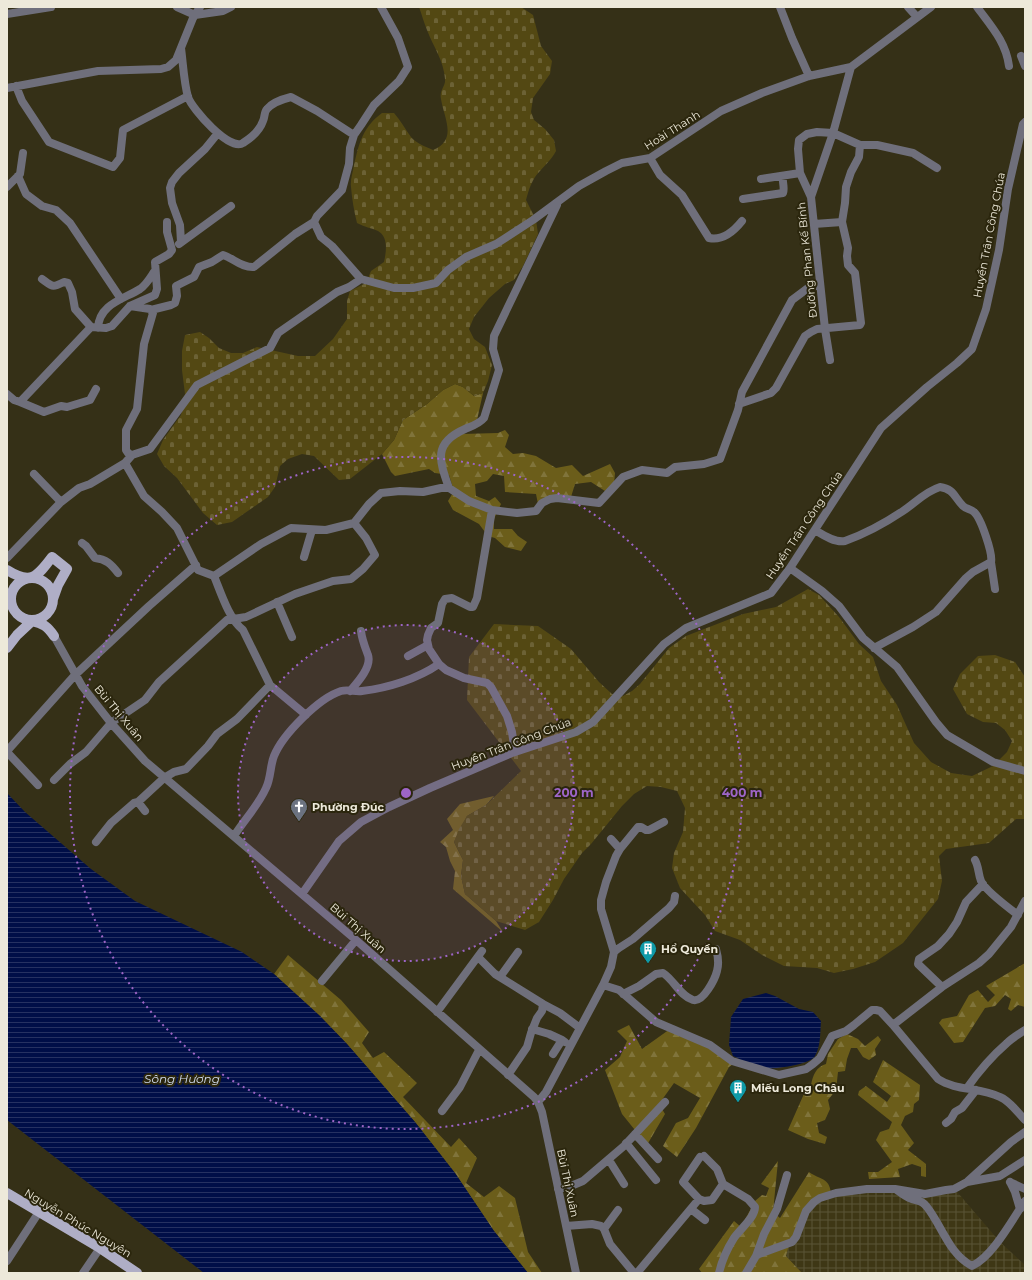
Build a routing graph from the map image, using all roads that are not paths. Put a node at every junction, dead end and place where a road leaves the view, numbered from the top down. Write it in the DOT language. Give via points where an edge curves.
graph roads {
  1 [pos="51,7"];
  2 [pos="177,7"];
  3 [pos="200,7"];
  4 [pos="231,7"];
  5 [pos="381,7"];
  6 [pos="780,7"];
  7 [pos="908,7"];
  8 [pos="931,7"];
  9 [pos="977,7"];
  10 [pos="7,14"];
  11 [pos="195,14"];
  12 [pos="917,17"];
  13 [pos="181,48"];
  14 [pos="1021,56"];
  15 [pos="1009,66"];
  16 [pos="1025,66"];
  17 [pos="851,67"];
  18 [pos="809,76"];
  19 [pos="16,86"];
  20 [pos="7,88"];
  21 [pos="188,96"];
  22 [pos="1025,122"];
  23 [pos="833,133"];
  24 [pos="218,134"];
  25 [pos="354,135"];
  26 [pos="860,145"];
  27 [pos="23,153"];
  28 [pos="650,158"];
  29 [pos="937,168"];
  30 [pos="800,174"];
  31 [pos="18,176"];
  32 [pos="783,176"];
  33 [pos="761,179"];
  34 [pos="7,187"];
  35 [pos="810,198"];
  36 [pos="743,199"];
  37 [pos="557,204"];
  38 [pos="231,206"];
  39 [pos="742,221"];
  40 [pos="167,222"];
  41 [pos="314,222"];
  42 [pos="842,222"];
  43 [pos="814,224"];
  44 [pos="181,242"];
  45 [pos="172,250"];
  46 [pos="154,272"];
  47 [pos="42,279"];
  48 [pos="360,279"];
  49 [pos="820,284"];
  50 [pos="121,299"];
  51 [pos="130,306"];
  52 [pos="152,310"];
  53 [pos="95,327"];
  54 [pos="825,329"];
  55 [pos="830,360"];
  56 [pos="96,389"];
  57 [pos="7,394"];
  58 [pos="20,402"];
  59 [pos="739,404"];
  60 [pos="132,455"];
  61 [pos="125,463"];
  62 [pos="34,474"];
  63 [pos="449,488"];
  64 [pos="61,502"];
  65 [pos="492,510"];
  66 [pos="354,523"];
  67 [pos="312,530"];
  68 [pos="815,530"];
  69 [pos="82,543"];
  70 [pos="304,557"];
  71 [pos="7,558"];
  72 [pos="991,562"];
  73 [pos="196,565"];
  74 [pos="790,568"];
  75 [pos="7,570"];
  76 [pos="118,573"];
  77 [pos="7,574"];
  78 [pos="214,576"];
  79 [pos="31,578"];
  80 [pos="994,589"];
  81 [pos="11,600"];
  82 [pos="53,602"];
  83 [pos="277,602"];
  84 [pos="7,617"];
  85 [pos="234,620"];
  86 [pos="32,621"];
  87 [pos="361,631"];
  88 [pos="17,635"];
  89 [pos="54,636"];
  90 [pos="292,637"];
  91 [pos="428,645"];
  92 [pos="7,648"];
  93 [pos="874,648"];
  94 [pos="7,655"];
  95 [pos="408,656"];
  96 [pos="439,664"];
  97 [pos="75,675"];
  98 [pos="270,685"];
  99 [pos="350,691"];
  100 [pos="306,715"];
  101 [pos="111,723"];
  102 [pos="7,752"];
  103 [pos="516,752"];
  104 [pos="1025,771"];
  105 [pos="164,778"];
  106 [pos="54,780"];
  107 [pos="38,785"];
  108 [pos="138,802"];
  109 [pos="145,811"];
  110 [pos="664,822"];
  111 [pos="234,836"];
  112 [pos="611,839"];
  113 [pos="96,842"];
  114 [pos="620,849"];
  115 [pos="975,860"];
  116 [pos="983,884"];
  117 [pos="302,894"];
  118 [pos="675,896"];
  119 [pos="1025,901"];
  120 [pos="1018,915"];
  121 [pos="356,940"];
  122 [pos="716,949"];
  123 [pos="518,952"];
  124 [pos="614,952"];
  125 [pos="500,977"];
  126 [pos="322,981"];
  127 [pos="603,985"];
  128 [pos="942,987"];
  129 [pos="623,994"];
  130 [pos="543,1004"];
  131 [pos="436,1012"];
  132 [pos="893,1025"];
  133 [pos="580,1028"];
  134 [pos="532,1029"];
  135 [pos="1025,1030"];
  136 [pos="562,1040"];
  137 [pos="571,1045"];
  138 [pos="479,1050"];
  139 [pos="553,1054"];
  140 [pos="508,1075"];
  141 [pos="968,1088"];
  142 [pos="976,1090"];
  143 [pos="538,1102"];
  144 [pos="665,1102"];
  145 [pos="442,1111"];
  146 [pos="1025,1120"];
  147 [pos="946,1123"];
  148 [pos="1025,1132"];
  149 [pos="635,1134"];
  150 [pos="626,1143"];
  151 [pos="658,1158"];
  152 [pos="609,1160"];
  153 [pos="1025,1160"];
  154 [pos="787,1176"];
  155 [pos="1000,1176"];
  156 [pos="656,1180"];
  157 [pos="967,1182"];
  158 [pos="1010,1182"];
  159 [pos="624,1184"];
  160 [pos="723,1184"];
  161 [pos="896,1188"];
  162 [pos="558,1189"];
  163 [pos="1025,1189"];
  164 [pos="7,1193"];
  165 [pos="699,1199"];
  166 [pos="1025,1201"];
  167 [pos="691,1209"];
  168 [pos="1020,1209"];
  169 [pos="618,1210"];
  170 [pos="39,1212"];
  171 [pos="705,1220"];
  172 [pos="566,1226"];
  173 [pos="604,1229"];
  174 [pos="100,1248"];
  175 [pos="756,1256"];
  176 [pos="7,1261"];
  177 [pos="82,1273"];
  178 [pos="137,1273"];
  179 [pos="576,1273"];
  180 [pos="636,1273"];
  181 [pos="719,1273"];
  182 [pos="746,1273"];
  1 -- 10 [label="street"];
  2 -- 11 [label="street"];
  3 -- 11 [label="street"];
  4 -- 11 [label="street" via="222,12"];
  5 -- 25 [label="street" via="398,38 408,67 374,105"];
  6 -- 18 [label="street"];
  7 -- 12 [label="street"];
  8 -- 12 [label="street, Hoài Thanh"];
  9 -- 15 [label="street" via="1006,48"];
  11 -- 13 [label="street"];
  12 -- 17 [label="street, Hoài Thanh"];
  13 -- 19 [label="street" via="174,62 161,69 98,70"];
  13 -- 21 [label="street"];
  14 -- 16 [label="street"];
  17 -- 18 [label="street, Hoài Thanh"];
  17 -- 23 [label="street, Đường Phan Kế Bính"];
  18 -- 28 [label="street, Hoài Thanh" via="721,111"];
  19 -- 20 [label="street"];
  19 -- 21 [label="street" via="22,101 49,142 113,167 120,158 123,130"];
  21 -- 24 [label="street" via="193,108"];
  22 -- 68 [label="street, Huyền Trân Công Chúa" via="1008,189 999,250 986,309 972,349 881,428"];
  23 -- 26 [label="street"];
  23 -- 30 [label="street" via="807,134 799,140"];
  23 -- 35 [label="street, Đường Phan Kế Bính"];
  24 -- 25 [label="street" via="236,144 242,144 260,128 266,109 278,101 291,97"];
  24 -- 44 [label="street" via="172,182 172,203 180,225"];
  25 -- 41 [label="street" via="342,190"];
  26 -- 29 [label="street" via="877,145 913,153"];
  26 -- 42 [label="street" via="859,157 846,187"];
  27 -- 31 [label="street"];
  28 -- 37 [label="street, Hoài Thanh" via="622,163 579,186"];
  28 -- 39 [label="street" via="660,175 682,195 709,238 732,233"];
  30 -- 32 [label="street"];
  30 -- 35 [label="street"];
  31 -- 34 [label="street"];
  31 -- 50 [label="street" via="26,194 42,206 56,210 70,223"];
  32 -- 33 [label="street"];
  32 -- 36 [label="street" via="783,193"];
  35 -- 43 [label="street, Đường Phan Kế Bính"];
  37 -- 48 [label="street, Hoài Thanh" via="496,244 466,257 436,283 413,288 394,288"];
  37 -- 63 [label="street" via="494,336 493,349 499,370 484,418 479,424 452,435 442,448 440,459"];
  38 -- 44 [label="street"];
  40 -- 45 [label="street"];
  41 -- 48 [label="street" via="322,237"];
  41 -- 52 [label="street" via="254,267 234,262 223,255 199,267 194,277 176,286 175,303"];
  42 -- 43 [label="street"];
  42 -- 54 [label="street" via="848,248 848,265 855,273 861,323"];
  43 -- 49 [label="street, Đường Phan Kế Bính"];
  44 -- 45 [label="street"];
  45 -- 46 [label="street" via="155,262"];
  46 -- 50 [label="street" via="144,286"];
  46 -- 51 [label="street" via="157,289 155,295"];
  47 -- 53 [label="street" via="53,286 68,283 76,309"];
  48 -- 60 [label="street" via="278,333 270,348 197,385 150,449"];
  49 -- 54 [label="street, Đường Phan Kế Bính"];
  49 -- 59 [label="street" via="808,288 792,300 742,392"];
  50 -- 53 [label="street" via="106,308"];
  51 -- 52 [label="street"];
  51 -- 53 [label="street" via="112,326"];
  52 -- 60 [label="street" via="144,344 137,409 126,430 126,450"];
  53 -- 58 [label="street"];
  54 -- 55 [label="street, Đường Phan Kế Bính"];
  54 -- 59 [label="street" via="817,329 805,336 771,393"];
  56 -- 58 [label="street" via="90,400 44,412"];
  57 -- 58 [label="street"];
  59 -- 65 [label="street" via="720,459 704,464 675,467 667,473 642,470 623,477 599,503 557,498 542,503 536,511 517,513"];
  60 -- 61 [label="street"];
  61 -- 64 [label="street" via="79,488"];
  61 -- 73 [label="street" via="144,496 177,528"];
  62 -- 64 [label="street"];
  63 -- 65 [label="street" via="469,501"];
  63 -- 66 [label="street" via="423,492 381,493"];
  64 -- 71 [label="street"];
  65 -- 91 [label="street" via="474,605 470,607 452,598 445,599 438,623 429,631"];
  66 -- 67 [label="street" via="326,530"];
  66 -- 83 [label="street" via="366,538 374,557 351,579 333,581"];
  67 -- 70 [label="street"];
  67 -- 78 [label="street" via="287,530 261,544"];
  68 -- 72 [label="street" via="841,542 845,541 882,524 936,488 945,487 953,492 965,508 976,514 991,554"];
  68 -- 74 [label="street, Huyền Trân Công Chúa"];
  69 -- 76 [label="street" via="95,558 110,563"];
  72 -- 80 [label="street"];
  72 -- 93 [label="street" via="966,578 936,612"];
  73 -- 78 [label="street" via="198,570"];
  73 -- 97 [label="street"];
  74 -- 93 [label="street" via="839,606 863,638"];
  74 -- 103 [label="street, Huyền Trân Công Chúa" via="771,593 686,628 664,644 593,722 576,732"];
  75 -- 79 [label="main road" via="17,576"];
  77 -- 81 [label="main road"];
  78 -- 85 [label="street"];
  79 -- 81 [label="main road" via="17,584"];
  79 -- 82 [label="main road" via="44,581 49,586"];
  79 -- 82 [label="main road" via="52,557 67,569 58,585"];
  81 -- 84 [label="main road"];
  81 -- 86 [label="main road" via="14,611 25,620"];
  82 -- 86 [label="main road" via="50,612 45,617"];
  82 -- 89 [label="main road"];
  83 -- 85 [label="street"];
  83 -- 90 [label="street"];
  85 -- 98 [label="street" via="243,630"];
  85 -- 101 [label="street" via="227,620 159,682 145,700"];
  86 -- 88 [label="main road"];
  86 -- 89 [label="main road" via="48,627"];
  87 -- 99 [label="street" via="368,662 362,676"];
  88 -- 92 [label="main road"];
  88 -- 94 [label="main road"];
  89 -- 97 [label="street, Bùi Thị Xuân"];
  91 -- 95 [label="street"];
  91 -- 96 [label="street"];
  93 -- 104 [label="street" via="897,667 947,735 993,762"];
  96 -- 99 [label="street" via="419,675 388,685"];
  96 -- 103 [label="street" via="455,675 491,687 509,720"];
  97 -- 101 [label="street, Bùi Thị Xuân"];
  97 -- 102 [label="street"];
  98 -- 100 [label="street"];
  98 -- 105 [label="street" via="217,734 186,769"];
  99 -- 100 [label="street" via="336,693"];
  100 -- 111 [label="street" via="282,742 272,761 267,787"];
  101 -- 105 [label="street, Bùi Thị Xuân"];
  101 -- 106 [label="street" via="86,752"];
  102 -- 107 [label="street"];
  103 -- 117 [label="street, Huyền Trân Công Chúa" via="430,788 360,822 339,841"];
  105 -- 108 [label="street"];
  105 -- 111 [label="street, Bùi Thị Xuân"];
  108 -- 109 [label="street"];
  108 -- 113 [label="street" via="111,823"];
  110 -- 114 [label="street" via="649,830 638,827"];
  111 -- 117 [label="street, Bùi Thị Xuân"];
  112 -- 114 [label="street"];
  114 -- 124 [label="street" via="601,900 601,909"];
  115 -- 116 [label="street"];
  116 -- 120 [label="street"];
  116 -- 128 [label="street" via="966,902 949,934 918,961 918,964"];
  117 -- 121 [label="street, Bùi Thị Xuân"];
  118 -- 124 [label="street" via="669,908"];
  119 -- 120 [label="street"];
  120 -- 128 [label="street" via="989,954"];
  121 -- 126 [label="street"];
  121 -- 131 [label="street, Bùi Thị Xuân"];
  122 -- 129 [label="street" via="717,970 701,998 691,999 662,973"];
  123 -- 125 [label="street"];
  124 -- 127 [label="street"];
  125 -- 130 [label="street"];
  125 -- 131 [label="street" via="480,954"];
  127 -- 129 [label="street" via="619,990"];
  127 -- 133 [label="street"];
  128 -- 132 [label="street"];
  129 -- 132 [label="street" via="656,1022 710,1045 732,1061 779,1075 806,1069 824,1051 832,1036 854,1026 872,1010 880,1011"];
  130 -- 133 [label="street"];
  130 -- 134 [label="street"];
  131 -- 138 [label="street, Bùi Thị Xuân"];
  132 -- 141 [label="street" via="938,1079 945,1084"];
  133 -- 137 [label="street"];
  134 -- 136 [label="street"];
  134 -- 140 [label="street" via="527,1047"];
  135 -- 141 [label="street" via="995,1054"];
  136 -- 137 [label="street"];
  136 -- 139 [label="street"];
  137 -- 143 [label="street"];
  138 -- 140 [label="street, Bùi Thị Xuân"];
  138 -- 145 [label="street" via="460,1087"];
  140 -- 143 [label="street, Bùi Thị Xuân"];
  141 -- 142 [label="street"];
  142 -- 146 [label="street" via="1003,1098"];
  142 -- 147 [label="street"];
  143 -- 162 [label="street, Bùi Thị Xuân"];
  144 -- 149 [label="street"];
  148 -- 157 [label="street"];
  149 -- 150 [label="street"];
  149 -- 151 [label="street"];
  150 -- 152 [label="street"];
  150 -- 156 [label="street"];
  152 -- 159 [label="street"];
  152 -- 162 [label="street" via="580,1183"];
  153 -- 155 [label="street"];
  154 -- 175 [label="street" via="777,1209"];
  155 -- 157 [label="street"];
  155 -- 158 [label="street"];
  157 -- 161 [label="street" via="954,1189 925,1194"];
  158 -- 163 [label="street"];
  158 -- 168 [label="street"];
  160 -- 165 [label="street" via="712,1200"];
  160 -- 165 [label="street" via="717,1169 702,1156 683,1182"];
  160 -- 181 [label="street" via="748,1199 755,1209 732,1242"];
  161 -- 168 [label="street" via="909,1198 923,1203 962,1259 972,1266 994,1245"];
  161 -- 175 [label="street" via="836,1193 820,1198 806,1210 792,1242"];
  162 -- 172 [label="street, Bùi Thị Xuân"];
  164 -- 170 [label="main road, Nguyễn Phúc Nguyên"];
  165 -- 167 [label="street"];
  166 -- 168 [label="street"];
  167 -- 171 [label="street"];
  167 -- 180 [label="street"];
  169 -- 173 [label="street"];
  170 -- 174 [label="main road, Nguyễn Phúc Nguyên"];
  170 -- 176 [label="street"];
  172 -- 173 [label="street" via="592,1224"];
  172 -- 179 [label="street, Bùi Thị Xuân"];
  173 -- 180 [label="street" via="610,1244"];
  174 -- 177 [label="street"];
  174 -- 178 [label="main road, Nguyễn Phúc Nguyên"];
  175 -- 182 [label="street"];
}
